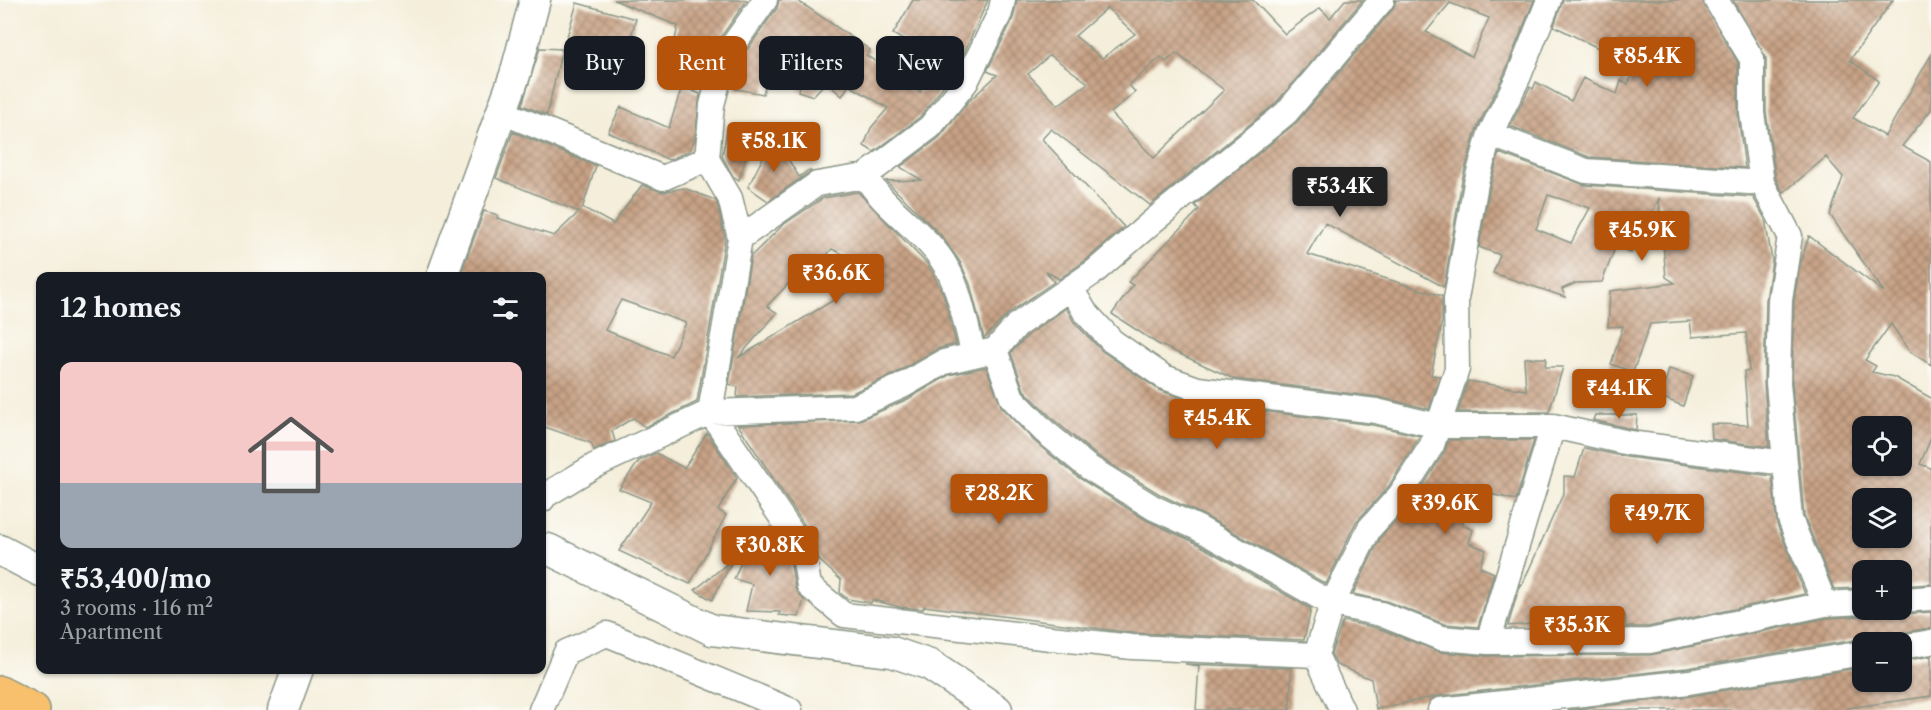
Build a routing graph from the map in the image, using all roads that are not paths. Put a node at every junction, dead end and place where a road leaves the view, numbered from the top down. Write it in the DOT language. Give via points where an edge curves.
graph roads {
  1 [pos="535,0"];
  2 [pos="765,0"];
  3 [pos="1003,0"];
  4 [pos="1382,0"];
  5 [pos="1550,0"];
  6 [pos="1716,0"];
  7 [pos="502,112"];
  8 [pos="1490,134"];
  9 [pos="707,159"];
  10 [pos="864,176"];
  11 [pos="1762,183"];
  12 [pos="740,238"];
  13 [pos="443,272"];
  14 [pos="1071,288"];
  15 [pos="985,352"];
  16 [pos="710,412"];
  17 [pos="1438,426"];
  18 [pos="1552,426"];
  19 [pos="1785,463"];
  20 [pos="546,495"];
  21 [pos="546,549"];
  22 [pos="0,550"];
  23 [pos="36,569"];
  24 [pos="1931,598"];
  25 [pos="1912,599"];
  26 [pos="1852,603"];
  27 [pos="1332,604"];
  28 [pos="1825,604"];
  29 [pos="1488,642"];
  30 [pos="1931,642"];
  31 [pos="1912,645"];
  32 [pos="1316,655"];
  33 [pos="1852,655"];
  34 [pos="296,674"];
  35 [pos="0,693"];
  36 [pos="33,710"];
  37 [pos="283,710"];
  38 [pos="541,710"];
  39 [pos="790,710"];
  40 [pos="997,710"];
  41 [pos="1342,710"];
  42 [pos="1440,710"];
  1 -- 7 [label="street"];
  2 -- 9 [label="street" via="725,56 712,105"];
  3 -- 10 [label="street" via="959,91 930,127"];
  4 -- 14 [label="street" via="1287,113"];
  5 -- 8 [label="street"];
  6 -- 11 [label="street" via="1752,59 1752,113"];
  7 -- 9 [label="street" via="663,178"];
  7 -- 13 [label="street"];
  8 -- 11 [label="street" via="1586,171"];
  8 -- 17 [label="street" via="1474,193 1457,288 1456,369"];
  9 -- 12 [label="street" via="730,198"];
  10 -- 12 [label="street" via="817,184"];
  10 -- 15 [label="street" via="873,191 921,235 949,270"];
  11 -- 19 [label="street" via="1790,236 1780,300 1778,382"];
  12 -- 16 [label="street"];
  14 -- 15 [label="street"];
  14 -- 17 [label="street" via="1085,312 1112,341 1164,377 1198,389 1376,411"];
  15 -- 16 [label="street" via="944,362 855,407"];
  15 -- 27 [label="street" via="1012,398 1088,467 1154,508 1198,528"];
  16 -- 20 [label="street" via="594,466"];
  16 -- 32 [label="street" via="803,549 808,586 844,615 1132,647"];
  17 -- 18 [label="street"];
  17 -- 27 [label="street" via="1432,446 1400,495 1369,529"];
  18 -- 19 [label="street" via="1629,442"];
  18 -- 29 [label="street"];
  19 -- 28 [label="street" via="1790,519"];
  21 -- 40 [label="street" via="712,630 892,652 930,665"];
  22 -- 23 [label="street"];
  24 -- 25 [label="street"];
  26 -- 28 [label="street"];
  27 -- 29 [label="street" via="1382,614 1441,638"];
  27 -- 32 [label="street"];
  28 -- 29 [label="street" via="1650,641"];
  30 -- 31 [label="street"];
  32 -- 41 [label="street"];
  33 -- 42 [label="street" via="1689,682"];
  34 -- 37 [label="street"];
  35 -- 36 [label="main road"];
  38 -- 39 [label="street" via="566,652 608,634"];
}
